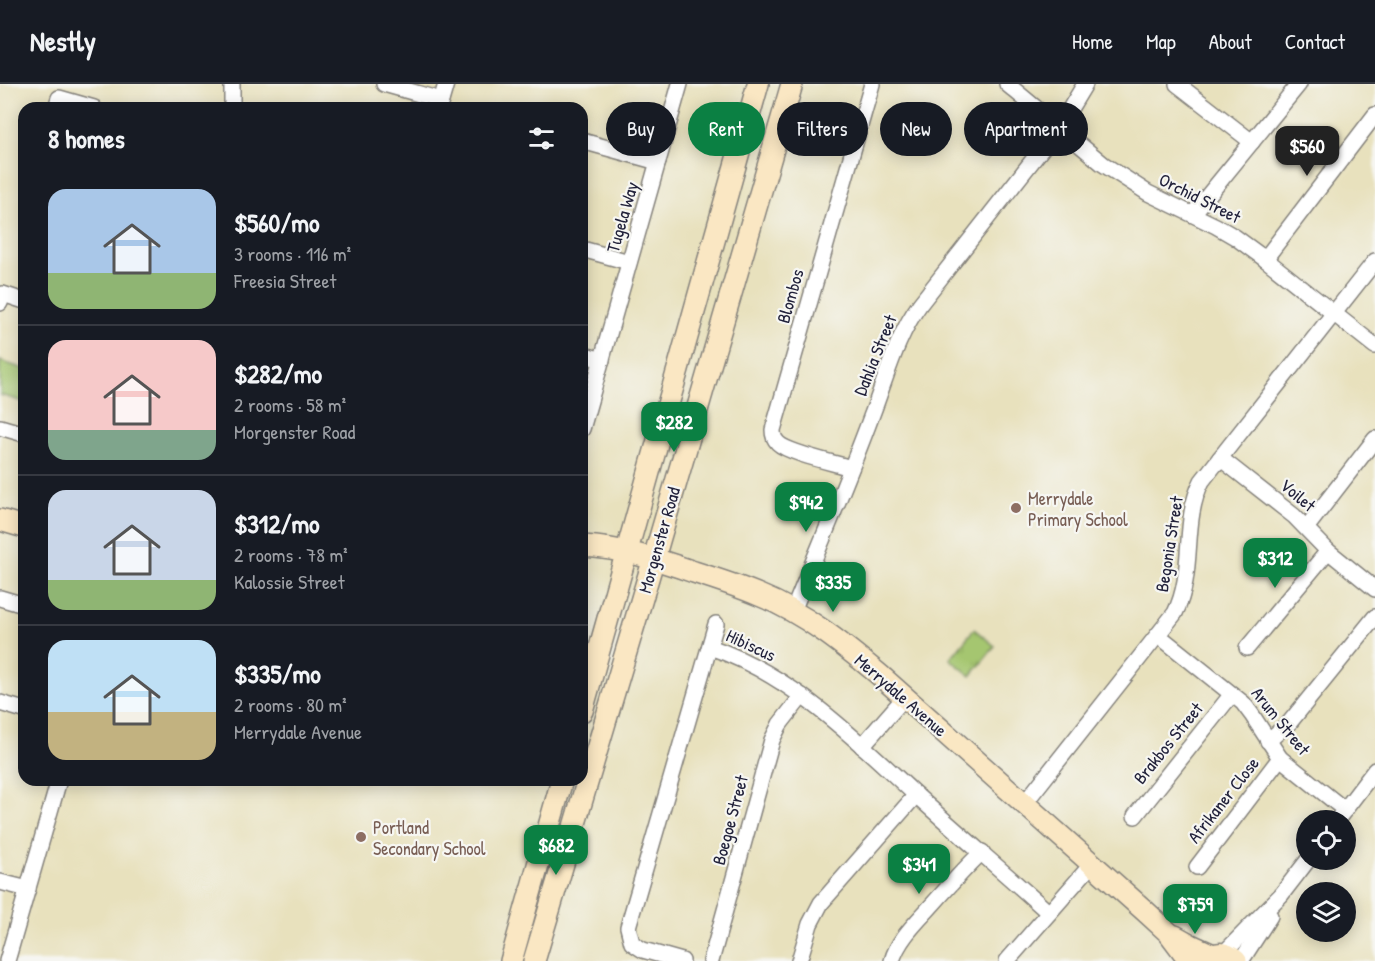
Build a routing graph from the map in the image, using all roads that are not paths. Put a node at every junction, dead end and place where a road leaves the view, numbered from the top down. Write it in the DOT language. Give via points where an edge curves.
graph roads {
  1 [pos="232,84"];
  2 [pos="384,84"];
  3 [pos="446,84"];
  4 [pos="680,84"];
  5 [pos="758,84"];
  6 [pos="792,84"];
  7 [pos="872,84"];
  8 [pos="1007,84"];
  9 [pos="1085,84"];
  10 [pos="1299,84"];
  11 [pos="1182,86"];
  12 [pos="58,102"];
  13 [pos="73,102"];
  14 [pos="232,102"];
  15 [pos="434,102"];
  16 [pos="441,102"];
  17 [pos="1029,102"];
  18 [pos="1074,102"];
  19 [pos="1375,115"];
  20 [pos="1252,142"];
  21 [pos="588,143"];
  22 [pos="1088,151"];
  23 [pos="1036,156"];
  24 [pos="658,162"];
  25 [pos="1193,214"];
  26 [pos="588,251"];
  27 [pos="1265,259"];
  28 [pos="1375,261"];
  29 [pos="629,262"];
  30 [pos="18,299"];
  31 [pos="0,303"];
  32 [pos="1333,314"];
  33 [pos="1375,346"];
  34 [pos="588,356"];
  35 [pos="602,360"];
  36 [pos="588,408"];
  37 [pos="0,427"];
  38 [pos="18,432"];
  39 [pos="1375,439"];
  40 [pos="1220,458"];
  41 [pos="851,468"];
  42 [pos="0,520"];
  43 [pos="18,525"];
  44 [pos="1306,527"];
  45 [pos="588,547"];
  46 [pos="626,551"];
  47 [pos="1328,551"];
  48 [pos="654,558"];
  49 [pos="1375,589"];
  50 [pos="0,598"];
  51 [pos="18,603"];
  52 [pos="793,611"];
  53 [pos="1375,617"];
  54 [pos="716,624"];
  55 [pos="1158,635"];
  56 [pos="710,647"];
  57 [pos="1247,648"];
  58 [pos="588,689"];
  59 [pos="1232,694"];
  60 [pos="802,696"];
  61 [pos="904,698"];
  62 [pos="0,703"];
  63 [pos="18,708"];
  64 [pos="1268,741"];
  65 [pos="862,746"];
  66 [pos="1280,758"];
  67 [pos="1375,770"];
  68 [pos="588,780"];
  69 [pos="57,786"];
  70 [pos="560,786"];
  71 [pos="586,786"];
  72 [pos="916,795"];
  73 [pos="1024,804"];
  74 [pos="1336,810"];
  75 [pos="1345,810"];
  76 [pos="1135,816"];
  77 [pos="982,852"];
  78 [pos="1092,864"];
  79 [pos="1197,867"];
  80 [pos="1300,870"];
  81 [pos="0,882"];
  82 [pos="28,889"];
  83 [pos="1049,913"];
  84 [pos="1169,933"];
  85 [pos="1224,958"];
  86 [pos="7,961"];
  87 [pos="511,961"];
  88 [pos="534,961"];
  89 [pos="682,961"];
  90 [pos="711,961"];
  91 [pos="799,961"];
  92 [pos="892,961"];
  93 [pos="1007,961"];
  94 [pos="1190,961"];
  1 -- 14 [label="street"];
  2 -- 15 [label="street"];
  3 -- 16 [label="street"];
  4 -- 24 [label="street, Tugela Way"];
  5 -- 46 [label="main road, Morgenster Road"];
  6 -- 48 [label="main road, Morgenster Road"];
  7 -- 41 [label="street, Blombos" via="773,430 776,442 786,449"];
  8 -- 17 [label="street, Orchid Street"];
  9 -- 18 [label="street, Dahlia Street"];
  10 -- 20 [label="street"];
  11 -- 20 [label="street"];
  12 -- 13 [label="street" via="59,98"];
  19 -- 27 [label="street"];
  20 -- 25 [label="street"];
  21 -- 24 [label="street"];
  22 -- 25 [label="street, Orchid Street" via="1132,183"];
  23 -- 41 [label="street, Dahlia Street" via="913,314 898,343"];
  24 -- 29 [label="street, Tugela Way"];
  25 -- 27 [label="street, Orchid Street"];
  26 -- 29 [label="street"];
  27 -- 32 [label="street, Orchid Street"];
  28 -- 32 [label="street, Begonia Street"];
  29 -- 35 [label="street, Tugela Way"];
  30 -- 31 [label="street" via="3,294"];
  32 -- 33 [label="street, Orchid Street"];
  32 -- 40 [label="street, Begonia Street"];
  34 -- 35 [label="street"];
  35 -- 36 [label="street, Tugela Way"];
  37 -- 38 [label="street"];
  39 -- 44 [label="street"];
  40 -- 44 [label="street, Voilet"];
  40 -- 55 [label="street, Begonia Street" via="1193,500 1185,586 1175,613"];
  41 -- 52 [label="street, Dahlia Street"];
  42 -- 43 [label="main road"];
  44 -- 47 [label="street, Voilet"];
  45 -- 46 [label="main road, Merrydale Avenue"];
  46 -- 48 [label="main road, Merrydale Avenue"];
  46 -- 58 [label="main road, Morgenster Road"];
  47 -- 49 [label="street, Voilet"];
  47 -- 57 [label="street"];
  48 -- 52 [label="main road, Merrydale Avenue" via="749,591"];
  48 -- 68 [label="main road, Morgenster Road"];
  50 -- 51 [label="street"];
  52 -- 61 [label="main road, Merrydale Avenue" via="843,644"];
  53 -- 64 [label="street" via="1290,723"];
  54 -- 56 [label="street"];
  55 -- 59 [label="street, Arum Street"];
  55 -- 73 [label="street, Begonia Street"];
  56 -- 60 [label="street, Hibiscus" via="762,670"];
  56 -- 89 [label="street, Hibiscus" via="628,927 632,943 643,950"];
  59 -- 64 [label="street, Arum Street" via="1243,703"];
  59 -- 76 [label="street, Brakbos Street"];
  60 -- 65 [label="street, Hibiscus"];
  60 -- 90 [label="street, Boegoe Street" via="772,740"];
  61 -- 65 [label="street"];
  61 -- 73 [label="main road, Merrydale Avenue"];
  62 -- 63 [label="street"];
  64 -- 66 [label="street, Arum Street"];
  65 -- 72 [label="street, Hibiscus"];
  66 -- 74 [label="street, Arum Street"];
  66 -- 79 [label="street, Afrikaner Close"];
  67 -- 75 [label="street"];
  69 -- 82 [label="street"];
  70 -- 87 [label="main road"];
  71 -- 88 [label="main road, Morgenster Road"];
  72 -- 77 [label="street, Hibiscus"];
  72 -- 91 [label="street" via="821,903"];
  73 -- 78 [label="main road, Merrydale Avenue"];
  77 -- 83 [label="street, Hibiscus"];
  77 -- 92 [label="street" via="911,930"];
  78 -- 83 [label="street"];
  78 -- 84 [label="main road, Merrydale Avenue"];
  80 -- 85 [label="street"];
  81 -- 82 [label="street"];
  82 -- 86 [label="street"];
  83 -- 93 [label="street"];
  84 -- 85 [label="main road, Merrydale Avenue"];
  84 -- 94 [label="main road, Merrydale Avenue"];
}
